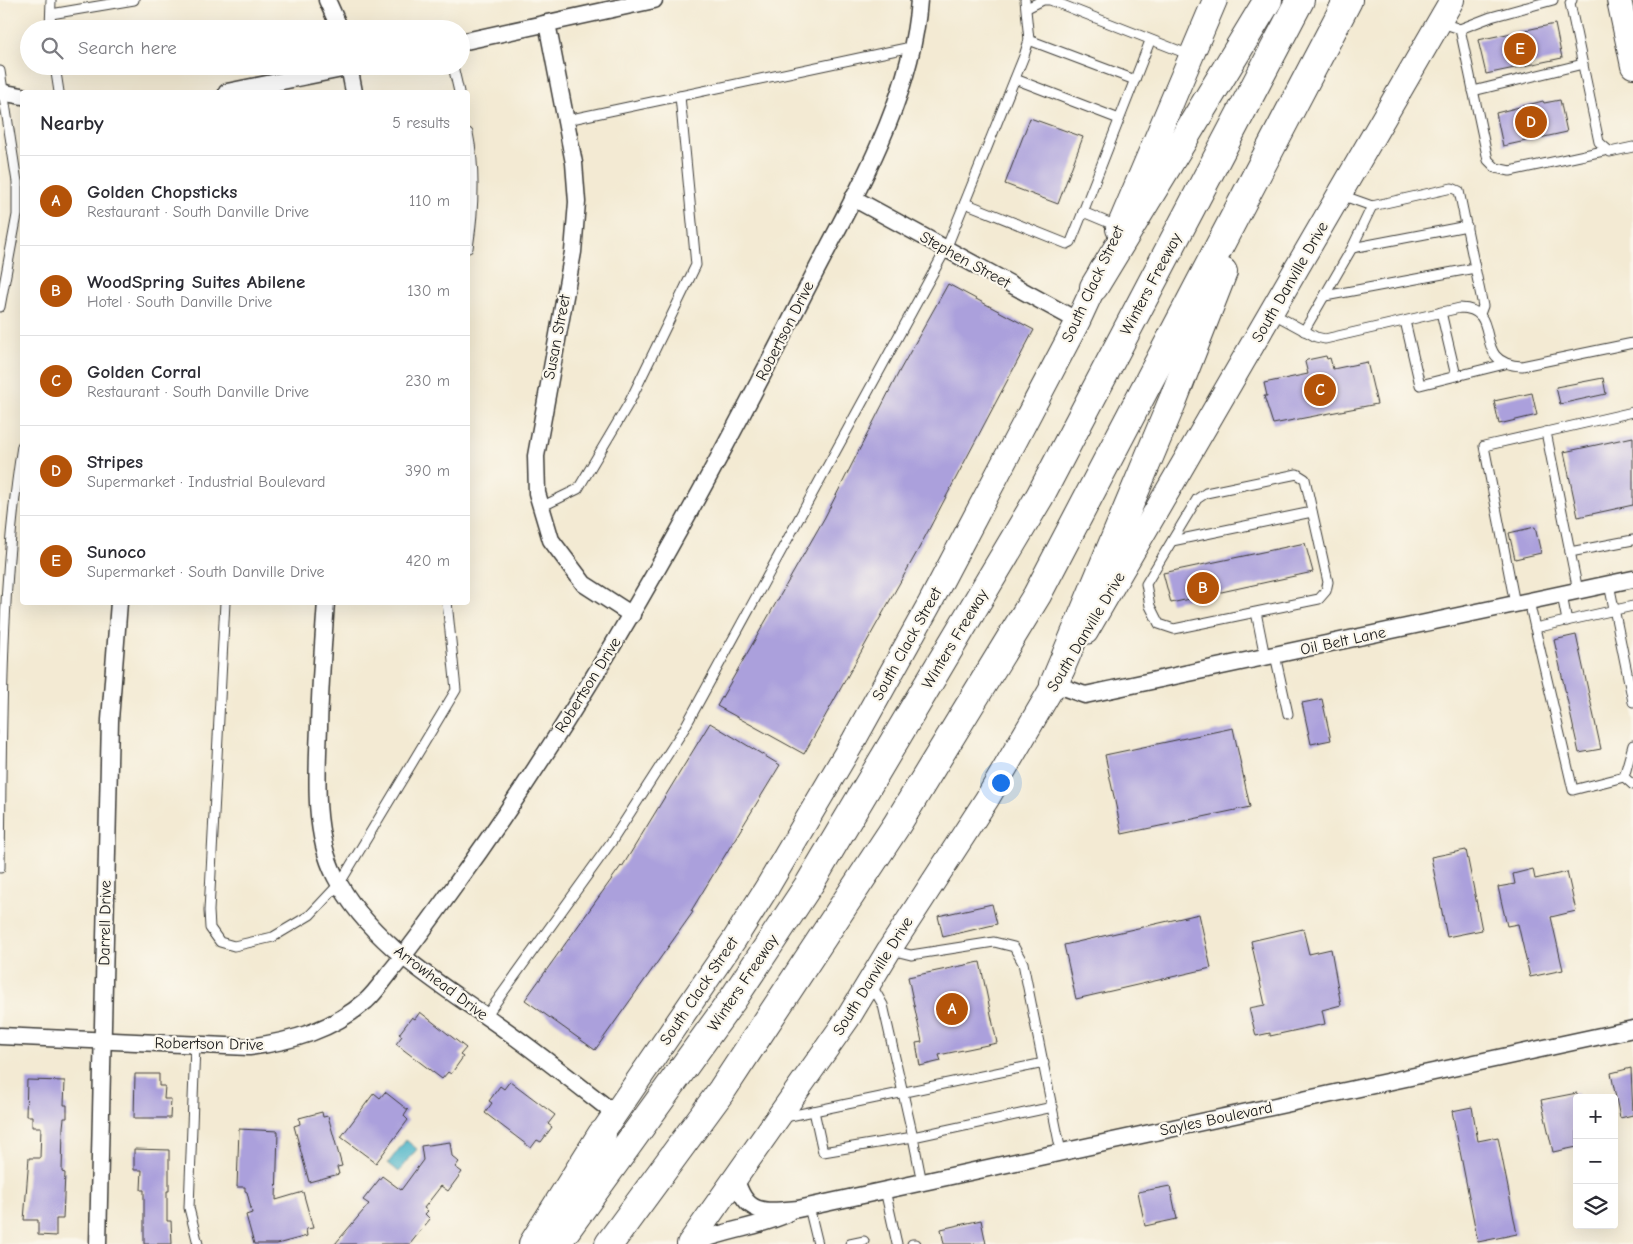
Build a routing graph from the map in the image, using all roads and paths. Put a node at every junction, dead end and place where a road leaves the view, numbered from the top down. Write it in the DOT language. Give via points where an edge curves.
graph roads {
  1 [pos="50,0"];
  2 [pos="134,0"];
  3 [pos="327,0"];
  4 [pos="654,0"];
  5 [pos="919,0"];
  6 [pos="1045,0"];
  7 [pos="1214,0"];
  8 [pos="1268,0"];
  9 [pos="1300,0"];
  10 [pos="1348,0"];
  11 [pos="1452,0"];
  12 [pos="1553,0"];
  13 [pos="1572,0"];
  14 [pos="1619,0"];
  15 [pos="1026,4"];
  16 [pos="51,14"];
  17 [pos="51,20"];
  18 [pos="336,20"];
  19 [pos="547,22"];
  20 [pos="1450,25"];
  21 [pos="1630,35"];
  22 [pos="470,40"];
  23 [pos="1029,40"];
  24 [pos="1150,41"];
  25 [pos="911,47"];
  26 [pos="1191,56"];
  27 [pos="1583,64"];
  28 [pos="1633,66"];
  29 [pos="0,71"];
  30 [pos="56,75"];
  31 [pos="319,75"];
  32 [pos="353,75"];
  33 [pos="455,75"];
  34 [pos="1015,79"];
  35 [pos="1135,80"];
  36 [pos="260,89"];
  37 [pos="59,90"];
  38 [pos="354,90"];
  39 [pos="458,90"];
  40 [pos="2,92"];
  41 [pos="1474,92"];
  42 [pos="20,96"];
  43 [pos="680,96"];
  44 [pos="1119,119"];
  45 [pos="567,120"];
  46 [pos="1273,143"];
  47 [pos="470,144"];
  48 [pos="1633,147"];
  49 [pos="1608,150"];
  50 [pos="1341,195"];
  51 [pos="853,198"];
  52 [pos="965,203"];
  53 [pos="1372,206"];
  54 [pos="1083,212"];
  55 [pos="1467,226"];
  56 [pos="1119,227"];
  57 [pos="470,235"];
  58 [pos="1352,248"];
  59 [pos="946,249"];
  60 [pos="1475,268"];
  61 [pos="1094,287"];
  62 [pos="1325,296"];
  63 [pos="0,307"];
  64 [pos="1441,312"];
  65 [pos="1272,313"];
  66 [pos="1480,314"];
  67 [pos="1078,321"];
  68 [pos="1405,321"];
  69 [pos="1304,331"];
  70 [pos="1633,343"];
  71 [pos="1506,364"];
  72 [pos="1456,376"];
  73 [pos="1633,412"];
  74 [pos="1546,432"];
  75 [pos="20,459"];
  76 [pos="541,507"];
  77 [pos="1312,512"];
  78 [pos="1633,540"];
  79 [pos="1172,541"];
  80 [pos="1570,552"];
  81 [pos="1633,579"];
  82 [pos="1609,584"];
  83 [pos="1578,591"];
  84 [pos="1562,594"];
  85 [pos="1522,603"];
  86 [pos="119,605"];
  87 [pos="225,605"];
  88 [pos="326,605"];
  89 [pos="447,605"];
  90 [pos="1633,606"];
  91 [pos="1614,610"];
  92 [pos="1256,612"];
  93 [pos="632,615"];
  94 [pos="1567,621"];
  95 [pos="1535,628"];
  96 [pos="1270,656"];
  97 [pos="1054,684"];
  98 [pos="1633,702"];
  99 [pos="1288,714"];
  100 [pos="1633,745"];
  101 [pos="1624,777"];
  102 [pos="1633,785"];
  103 [pos="0,868"];
  104 [pos="340,883"];
  105 [pos="889,950"];
  106 [pos="403,957"];
  107 [pos="869,982"];
  108 [pos="486,1016"];
  109 [pos="1633,1029"];
  110 [pos="0,1036"];
  111 [pos="102,1041"];
  112 [pos="195,1045"];
  113 [pos="1044,1063"];
  114 [pos="904,1093"];
  115 [pos="1053,1107"];
  116 [pos="814,1111"];
  117 [pos="780,1118"];
  118 [pos="609,1124"];
  119 [pos="913,1137"];
  120 [pos="1061,1152"];
  121 [pos="736,1179"];
  122 [pos="922,1182"];
  123 [pos="885,1190"];
  124 [pos="804,1208"];
  125 [pos="864,1241"];
  126 [pos="98,1244"];
  127 [pos="198,1244"];
  128 [pos="521,1244"];
  129 [pos="533,1244"];
  130 [pos="556,1244"];
  131 [pos="608,1244"];
  132 [pos="691,1244"];
  133 [pos="818,1244"];
  134 [pos="850,1244"];
  135 [pos="897,1244"];
  136 [pos="912,1244"];
  137 [pos="916,1244"];
  1 -- 16 [label="lane"];
  2 -- 16 [label="lane"];
  3 -- 18 [label="street"];
  4 -- 19 [label="street"];
  5 -- 25 [label="street, Robertson Drive"];
  6 -- 15 [label="lane"];
  6 -- 24 [label="lane"];
  7 -- 26 [label="main road, South Clack Street"];
  8 -- 61 [label="highway"];
  9 -- 130 [label="highway, Winters Freeway" via="1040,496 820,866 733,999"];
  10 -- 46 [label="highway"];
  11 -- 20 [label="main road, South Danville Drive"];
  12 -- 20 [label="lane"];
  13 -- 27 [label="lane"];
  14 -- 21 [label="main road"];
  15 -- 23 [label="lane"];
  16 -- 17 [label="lane"];
  19 -- 22 [label="street"];
  19 -- 45 [label="street, Susan Street"];
  20 -- 41 [label="lane"];
  20 -- 50 [label="main road, South Danville Drive"];
  21 -- 28 [label="main road"];
  23 -- 34 [label="lane"];
  23 -- 35 [label="lane"];
  24 -- 26 [label="lane"];
  24 -- 35 [label="lane"];
  25 -- 43 [label="lane"];
  25 -- 51 [label="street, Robertson Drive" via="890,117"];
  26 -- 56 [label="main road, South Clack Street"];
  27 -- 41 [label="lane"];
  27 -- 49 [label="lane" via="1599,142"];
  29 -- 40 [label="lane"];
  30 -- 37 [label="lane"];
  31 -- 36 [label="street"];
  32 -- 38 [label="street"];
  33 -- 39 [label="lane"];
  34 -- 44 [label="lane"];
  34 -- 52 [label="lane"];
  35 -- 44 [label="lane"];
  40 -- 42 [label="street"];
  40 -- 63 [label="lane" via="18,182 17,215"];
  41 -- 49 [label="lane" via="1488,160 1496,168 1510,171"];
  43 -- 45 [label="lane"];
  43 -- 76 [label="lane" via="696,265 629,403 578,489"];
  44 -- 54 [label="lane"];
  45 -- 76 [label="street, Susan Street" via="577,202 573,252 536,456 537,493"];
  46 -- 97 [label="highway" via="1173,400"];
  46 -- 131 [label="highway" via="1037,596 896,826 722,1090"];
  47 -- 57 [label="lane" via="473,160"];
  48 -- 49 [label="lane"];
  50 -- 53 [label="lane"];
  50 -- 65 [label="main road, South Danville Drive"];
  51 -- 59 [label="street, Stephen Street"];
  51 -- 93 [label="street, Robertson Drive" via="745,412"];
  52 -- 54 [label="lane" via="1067,244 1071,242"];
  52 -- 59 [label="lane"];
  53 -- 55 [label="lane" via="1452,188 1459,191"];
  53 -- 58 [label="lane"];
  54 -- 56 [label="lane"];
  55 -- 58 [label="lane"];
  55 -- 60 [label="lane"];
  56 -- 61 [label="main road, South Clack Street"];
  58 -- 62 [label="lane"];
  59 -- 67 [label="street, Stephen Street"];
  59 -- 108 [label="lane" via="684,729 612,841"];
  60 -- 62 [label="lane"];
  60 -- 66 [label="lane" via="1482,306"];
  61 -- 67 [label="main road, South Clack Street"];
  62 -- 69 [label="lane"];
  64 -- 66 [label="lane" via="1468,308"];
  64 -- 68 [label="lane"];
  64 -- 72 [label="lane"];
  65 -- 69 [label="lane"];
  65 -- 97 [label="main road, South Danville Drive"];
  66 -- 71 [label="lane" via="1493,355"];
  67 -- 118 [label="main road, South Clack Street" via="930,603 849,749 738,933"];
  68 -- 69 [label="lane" via="1325,338"];
  68 -- 72 [label="lane" via="1420,385"];
  70 -- 71 [label="lane" via="1522,366"];
  71 -- 72 [label="lane"];
  73 -- 74 [label="lane"];
  74 -- 80 [label="lane"];
  74 -- 85 [label="lane" via="1484,446"];
  75 -- 103 [label="lane" via="8,535 3,613"];
  76 -- 93 [label="street, Susan Street" via="551,540 584,584"];
  77 -- 79 [label="lane"];
  77 -- 79 [label="lane" via="1305,480 1297,474 1242,485 1206,493 1197,499"];
  77 -- 92 [label="lane" via="1328,582 1326,591 1319,599"];
  78 -- 80 [label="lane"];
  79 -- 92 [label="lane" via="1146,584 1158,624 1174,629"];
  80 -- 83 [label="lane"];
  81 -- 82 [label="street, Oil Belt Lane"];
  82 -- 83 [label="street, Oil Belt Lane"];
  82 -- 91 [label="lane"];
  83 -- 84 [label="street, Oil Belt Lane"];
  84 -- 85 [label="street, Oil Belt Lane"];
  84 -- 94 [label="lane"];
  85 -- 95 [label="lane"];
  85 -- 96 [label="street, Oil Belt Lane"];
  86 -- 111 [label="street, Darrell Drive" via="110,720"];
  87 -- 104 [label="lane" via="208,911 210,928 220,942 234,946 273,937 310,915"];
  88 -- 104 [label="street, Arrowhead Drive" via="317,793 323,837"];
  89 -- 104 [label="lane" via="456,690"];
  90 -- 91 [label="lane"];
  91 -- 94 [label="lane"];
  91 -- 98 [label="lane"];
  92 -- 96 [label="lane"];
  93 -- 106 [label="street, Robertson Drive" via="508,813"];
  94 -- 95 [label="lane"];
  95 -- 101 [label="lane" via="1573,790"];
  96 -- 97 [label="street, Oil Belt Lane" via="1085,695"];
  96 -- 99 [label="lane"];
  97 -- 105 [label="main road, South Danville Drive" via="987,799"];
  100 -- 101 [label="lane"];
  101 -- 102 [label="lane"];
  104 -- 106 [label="street, Arrowhead Drive" via="364,919"];
  105 -- 107 [label="main road, South Danville Drive"];
  105 -- 113 [label="lane" via="911,955 994,942 1014,947 1023,963"];
  106 -- 108 [label="street, Arrowhead Drive"];
  106 -- 112 [label="street, Robertson Drive" via="369,999 340,1021 312,1034 282,1043 249,1047"];
  107 -- 114 [label="lane" via="883,1005"];
  107 -- 117 [label="main road, South Danville Drive"];
  108 -- 118 [label="street, Arrowhead Drive"];
  109 -- 120 [label="street, Sayles Boulevard"];
  110 -- 111 [label="street, Robertson Drive"];
  111 -- 112 [label="street, Robertson Drive"];
  111 -- 126 [label="street, Darrell Drive"];
  112 -- 127 [label="lane" via="189,1208"];
  113 -- 114 [label="lane"];
  113 -- 115 [label="lane"];
  114 -- 116 [label="lane"];
  114 -- 119 [label="lane"];
  115 -- 119 [label="lane"];
  115 -- 120 [label="lane"];
  116 -- 117 [label="lane"];
  116 -- 119 [label="lane" via="823,1152"];
  117 -- 121 [label="main road, South Danville Drive"];
  118 -- 128 [label="main road, South Clack Street"];
  118 -- 129 [label="highway"];
  119 -- 122 [label="lane"];
  120 -- 122 [label="street, Sayles Boulevard"];
  121 -- 124 [label="street, Sayles Boulevard" via="740,1195 754,1208 766,1211"];
  121 -- 132 [label="main road, South Danville Drive"];
  122 -- 123 [label="street, Sayles Boulevard"];
  123 -- 124 [label="street, Sayles Boulevard"];
  123 -- 135 [label="lane"];
  124 -- 132 [label="street, Sayles Boulevard" via="773,1221 714,1234"];
  124 -- 133 [label="lane"];
  125 -- 134 [label="lane"];
  136 -- 137 [label="lane"];
}
